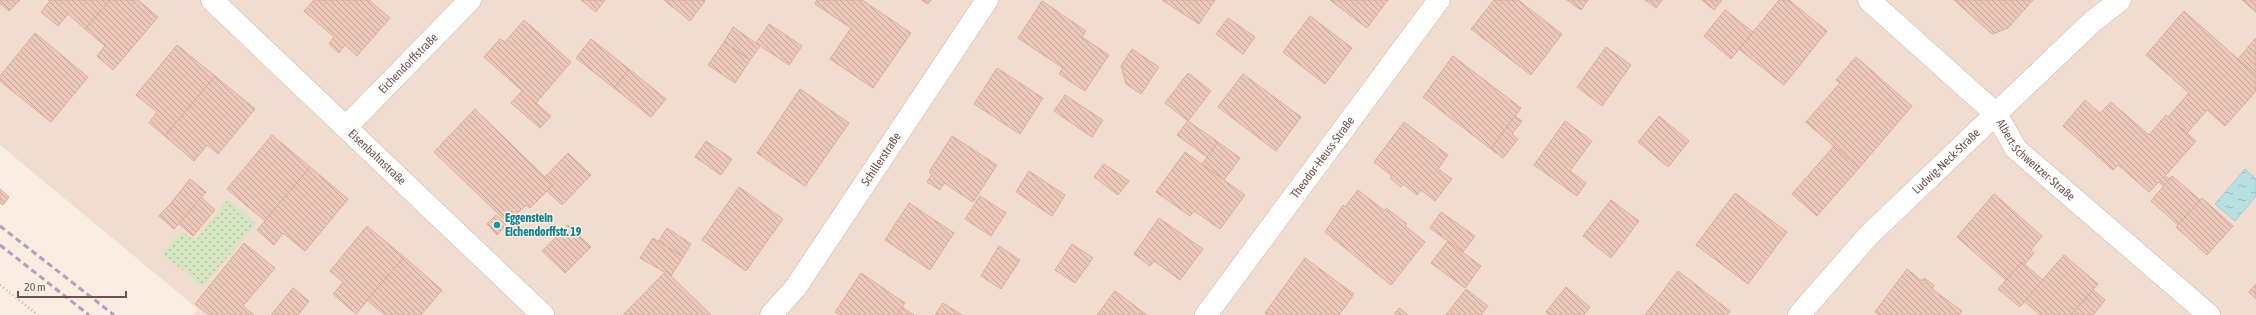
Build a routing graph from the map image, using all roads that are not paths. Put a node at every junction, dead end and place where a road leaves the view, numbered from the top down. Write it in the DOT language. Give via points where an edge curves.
graph roads {
  1 [pos="212,0"];
  2 [pos="470,0"];
  3 [pos="987,0"];
  4 [pos="1439,0"];
  5 [pos="1869,0"];
  6 [pos="2120,0"];
  7 [pos="1996,114"];
  8 [pos="346,127"];
  9 [pos="543,315"];
  10 [pos="770,315"];
  11 [pos="1206,315"];
  12 [pos="1799,315"];
  13 [pos="2209,315"];
  1 -- 8 [label="street, Eisenbahnstraße"];
  2 -- 8 [label="street, Eichendorffstraße"];
  3 -- 10 [label="street, Schillerstraße" via="796,288"];
  4 -- 11 [label="street, Theodor-Heuss-Straße"];
  5 -- 7 [label="street, Albert-Schweitzer-Straße"];
  6 -- 7 [label="street, Ludwig-Neck-Straße" via="2092,22"];
  7 -- 12 [label="street, Ludwig-Neck-Straße" via="1868,236"];
  7 -- 13 [label="street, Albert-Schweitzer-Straße" via="2016,150"];
  8 -- 9 [label="street, Eisenbahnstraße"];
}
